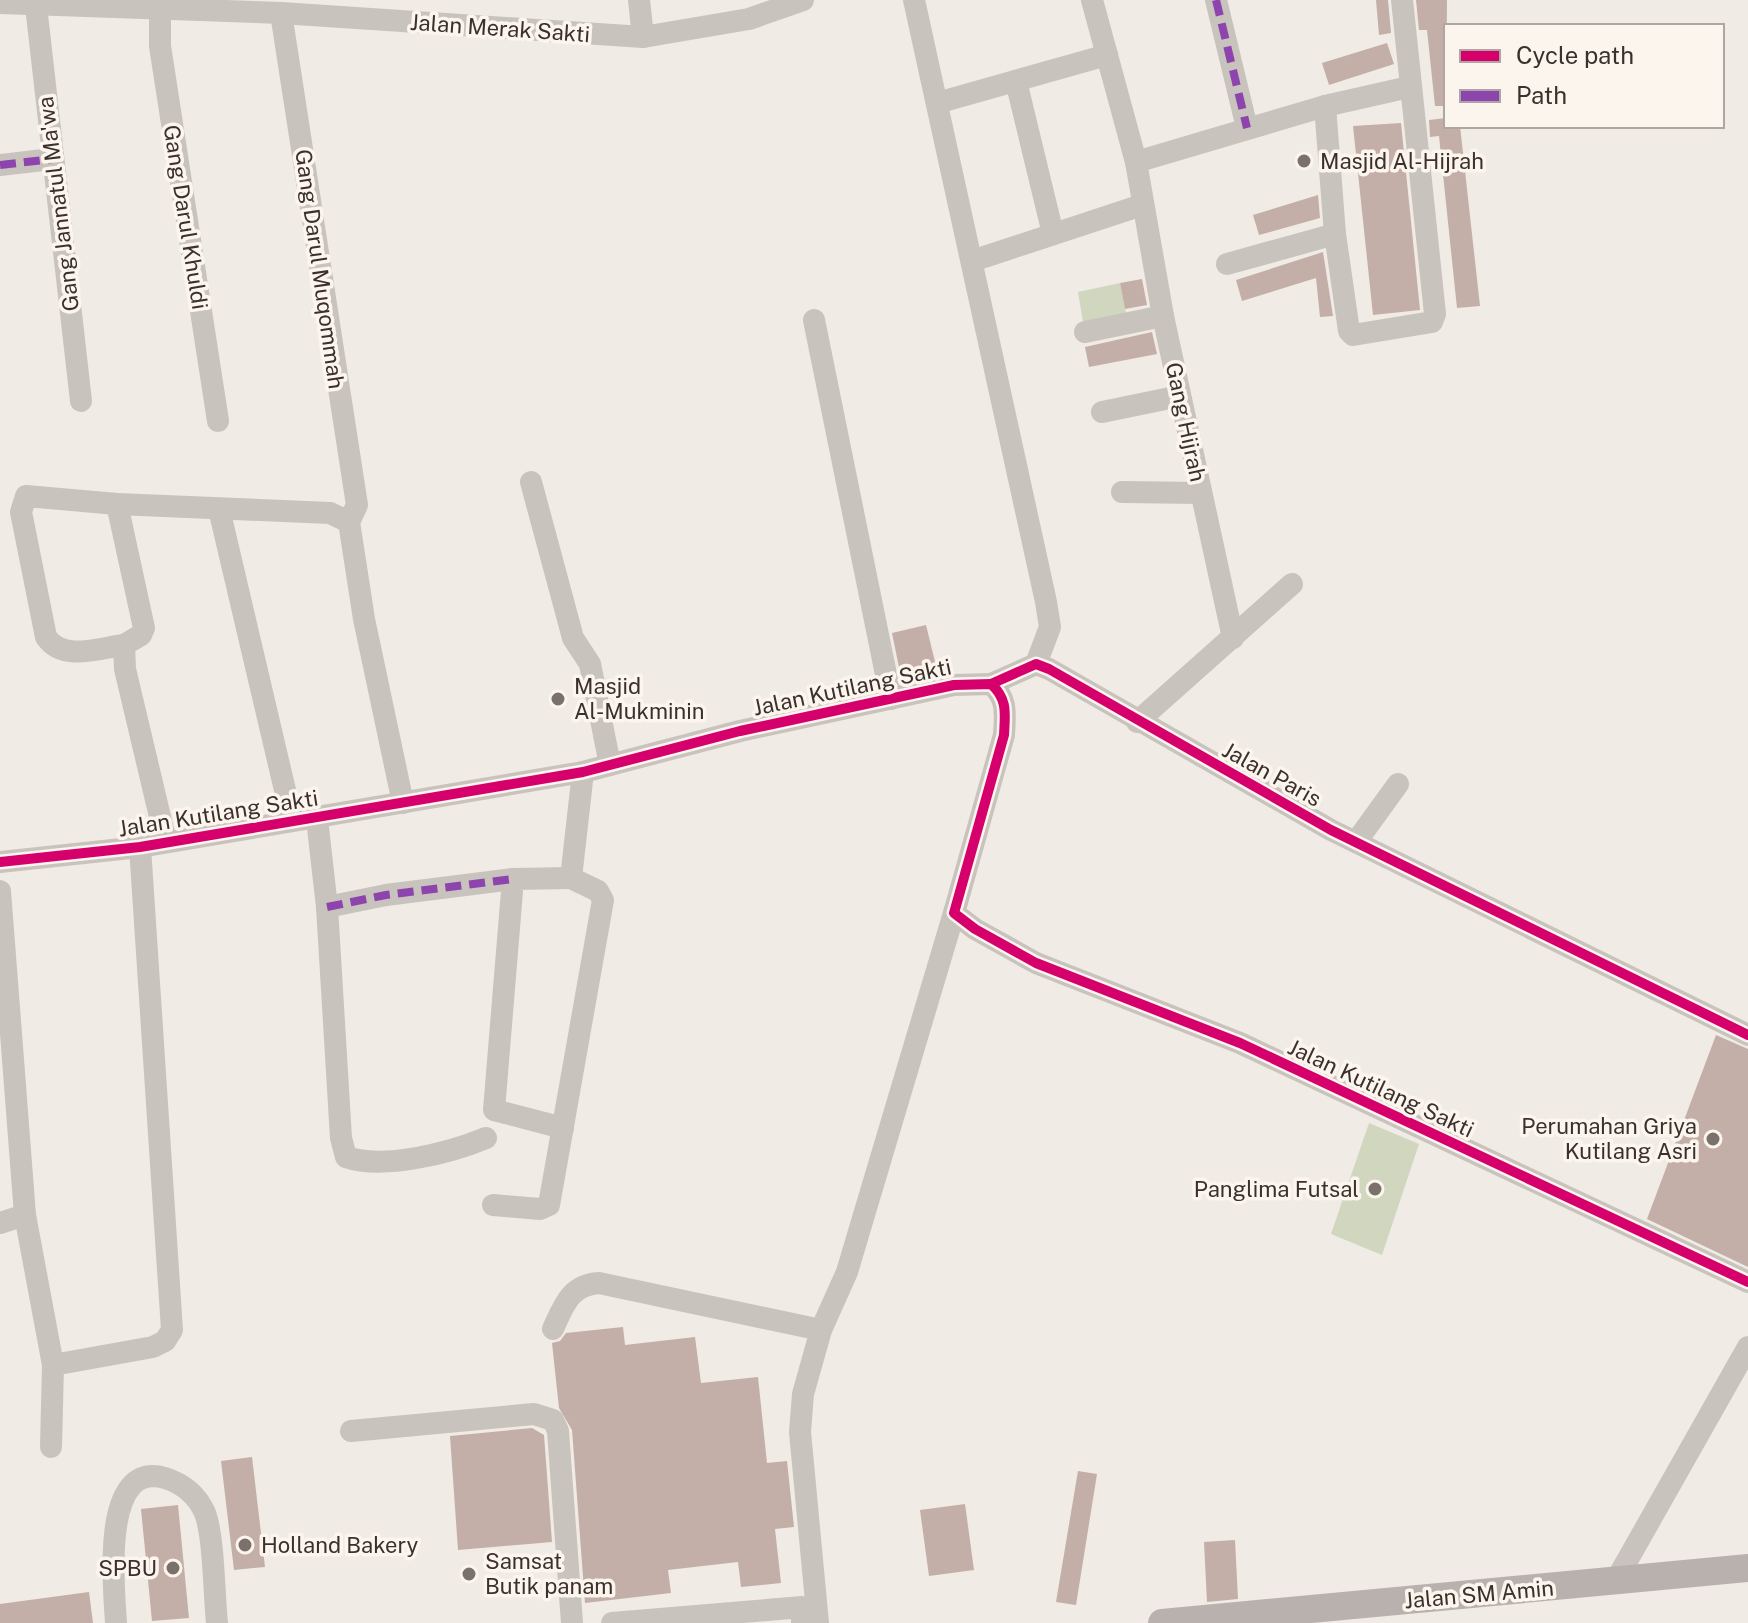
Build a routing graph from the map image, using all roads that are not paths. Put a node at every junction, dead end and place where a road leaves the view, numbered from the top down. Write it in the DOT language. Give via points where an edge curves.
graph roads {
  1 [pos="639,0"];
  2 [pos="803,0"];
  3 [pos="914,0"];
  4 [pos="1092,0"];
  5 [pos="1216,0"];
  6 [pos="1402,0"];
  7 [pos="0,3"];
  8 [pos="36,6"];
  9 [pos="229,6"];
  10 [pos="160,12"];
  11 [pos="281,13"];
  12 [pos="643,37"];
  13 [pos="1107,55"];
  14 [pos="1016,81"];
  15 [pos="1409,87"];
  16 [pos="937,103"];
  17 [pos="1325,106"];
  18 [pos="1247,128"];
  19 [pos="52,159"];
  20 [pos="1136,162"];
  21 [pos="0,165"];
  22 [pos="1142,205"];
  23 [pos="1053,234"];
  24 [pos="1335,234"];
  25 [pos="972,261"];
  26 [pos="1227,264"];
  27 [pos="1163,316"];
  28 [pos="814,320"];
  29 [pos="1085,332"];
  30 [pos="1180,396"];
  31 [pos="81,401"];
  32 [pos="1102,412"];
  33 [pos="218,421"];
  34 [pos="531,482"];
  35 [pos="1122,492"];
  36 [pos="1201,493"];
  37 [pos="117,504"];
  38 [pos="219,509"];
  39 [pos="349,522"];
  40 [pos="1292,584"];
  41 [pos="1233,638"];
  42 [pos="124,645"];
  43 [pos="1036,664"];
  44 [pos="991,684"];
  45 [pos="891,699"];
  46 [pos="1137,722"];
  47 [pos="610,765"];
  48 [pos="583,772"];
  49 [pos="1398,784"];
  50 [pos="403,803"];
  51 [pos="317,819"];
  52 [pos="292,820"];
  53 [pos="166,842"];
  54 [pos="1356,842"];
  55 [pos="140,847"];
  56 [pos="0,862"];
  57 [pos="571,878"];
  58 [pos="513,879"];
  59 [pos="0,891"];
  60 [pos="327,907"];
  61 [pos="954,913"];
  62 [pos="1748,1035"];
  63 [pos="563,1128"];
  64 [pos="486,1138"];
  65 [pos="493,1205"];
  66 [pos="25,1215"];
  67 [pos="0,1223"];
  68 [pos="1748,1282"];
  69 [pos="553,1329"];
  70 [pos="821,1330"];
  71 [pos="1748,1347"];
  72 [pos="53,1365"];
  73 [pos="351,1431"];
  74 [pos="51,1447"];
  75 [pos="1748,1568"];
  76 [pos="1615,1582"];
  77 [pos="116,1623"];
  78 [pos="217,1623"];
  79 [pos="572,1623"];
  80 [pos="612,1623"];
  81 [pos="802,1623"];
  82 [pos="818,1623"];
  83 [pos="1162,1623"];
  1 -- 12 [label="street"];
  2 -- 12 [label="street, Jalan Merak Sakti" via="749,19"];
  3 -- 16 [label="street"];
  4 -- 13 [label="street, Gang Hijrah"];
  5 -- 18 [label="street"];
  6 -- 15 [label="street"];
  7 -- 8 [label="street, Jalan Merak Sakti"];
  8 -- 10 [label="street, Jalan Merak Sakti"];
  8 -- 19 [label="street, Gang Jannatul Ma'wa"];
  9 -- 10 [label="street, Jalan Merak Sakti"];
  9 -- 11 [label="street, Jalan Merak Sakti"];
  10 -- 33 [label="street, Gang Darul Khuldi" via="160,46"];
  11 -- 12 [label="street, Jalan Merak Sakti"];
  11 -- 39 [label="street, Gang Darul Muqommah" via="357,505"];
  13 -- 14 [label="street"];
  13 -- 20 [label="street, Gang Hijrah"];
  14 -- 16 [label="street"];
  14 -- 23 [label="street"];
  15 -- 17 [label="street"];
  15 -- 24 [label="street" via="1434,321 1351,334"];
  16 -- 25 [label="street"];
  17 -- 18 [label="street"];
  17 -- 24 [label="street"];
  18 -- 20 [label="street"];
  19 -- 21 [label="street"];
  19 -- 31 [label="street, Gang Jannatul Ma'wa"];
  20 -- 22 [label="street, Gang Hijrah"];
  22 -- 23 [label="street"];
  22 -- 27 [label="street, Gang Hijrah"];
  23 -- 25 [label="street"];
  24 -- 26 [label="street"];
  25 -- 43 [label="street" via="1050,627"];
  27 -- 29 [label="street"];
  27 -- 30 [label="street, Gang Hijrah"];
  28 -- 45 [label="street"];
  30 -- 32 [label="street"];
  30 -- 36 [label="street, Gang Hijrah"];
  34 -- 47 [label="street" via="573,638 590,664"];
  35 -- 36 [label="street"];
  36 -- 41 [label="street, Gang Hijrah"];
  37 -- 38 [label="street"];
  37 -- 42 [label="street" via="144,628"];
  37 -- 42 [label="street" via="32,494 26,496 21,512 51,644 68,652"];
  38 -- 39 [label="street" via="330,513"];
  38 -- 52 [label="street"];
  39 -- 50 [label="street, Gang Darul Muqommah"];
  40 -- 41 [label="street"];
  41 -- 46 [label="street"];
  42 -- 53 [label="street" via="125,669"];
  43 -- 44 [label="street"];
  43 -- 46 [label="street, Jalan Paris"];
  44 -- 45 [label="street, Jalan Kutilang Sakti" via="954,685"];
  44 -- 61 [label="street" via="1002,694 1004,735"];
  45 -- 47 [label="street, Jalan Kutilang Sakti"];
  46 -- 54 [label="street, Jalan Paris"];
  47 -- 48 [label="street, Jalan Kutilang Sakti"];
  48 -- 50 [label="street, Jalan Kutilang Sakti"];
  48 -- 57 [label="street"];
  49 -- 54 [label="street"];
  50 -- 51 [label="street, Jalan Kutilang Sakti"];
  51 -- 52 [label="street, Jalan Kutilang Sakti"];
  51 -- 60 [label="street"];
  52 -- 53 [label="street, Jalan Kutilang Sakti"];
  53 -- 55 [label="street, Jalan Kutilang Sakti"];
  54 -- 62 [label="street, Jalan Paris"];
  55 -- 56 [label="street, Jalan Kutilang Sakti"];
  55 -- 72 [label="street" via="172,1330 153,1347"];
  57 -- 58 [label="street"];
  57 -- 63 [label="street" via="598,891 603,900"];
  58 -- 60 [label="street"];
  58 -- 63 [label="street" via="494,1110"];
  59 -- 66 [label="street"];
  60 -- 64 [label="street" via="346,1157 360,1162 428,1156"];
  61 -- 68 [label="street, Jalan Kutilang Sakti" via="1036,963 1240,1043"];
  61 -- 70 [label="street" via="847,1272"];
  63 -- 65 [label="street" via="549,1205"];
  66 -- 67 [label="street"];
  66 -- 72 [label="street"];
  69 -- 70 [label="street" via="569,1295 599,1283"];
  70 -- 82 [label="street" via="803,1394 800,1432"];
  71 -- 76 [label="street"];
  72 -- 74 [label="street"];
  73 -- 79 [label="street" via="534,1414 553,1420"];
  75 -- 76 [label="main road, Jalan SM Amin"];
  76 -- 83 [label="main road, Jalan SM Amin"];
  77 -- 78 [label="street" via="116,1524 126,1491 157,1476 190,1490 205,1514"];
  80 -- 81 [label="street" via="802,1607"];
}
